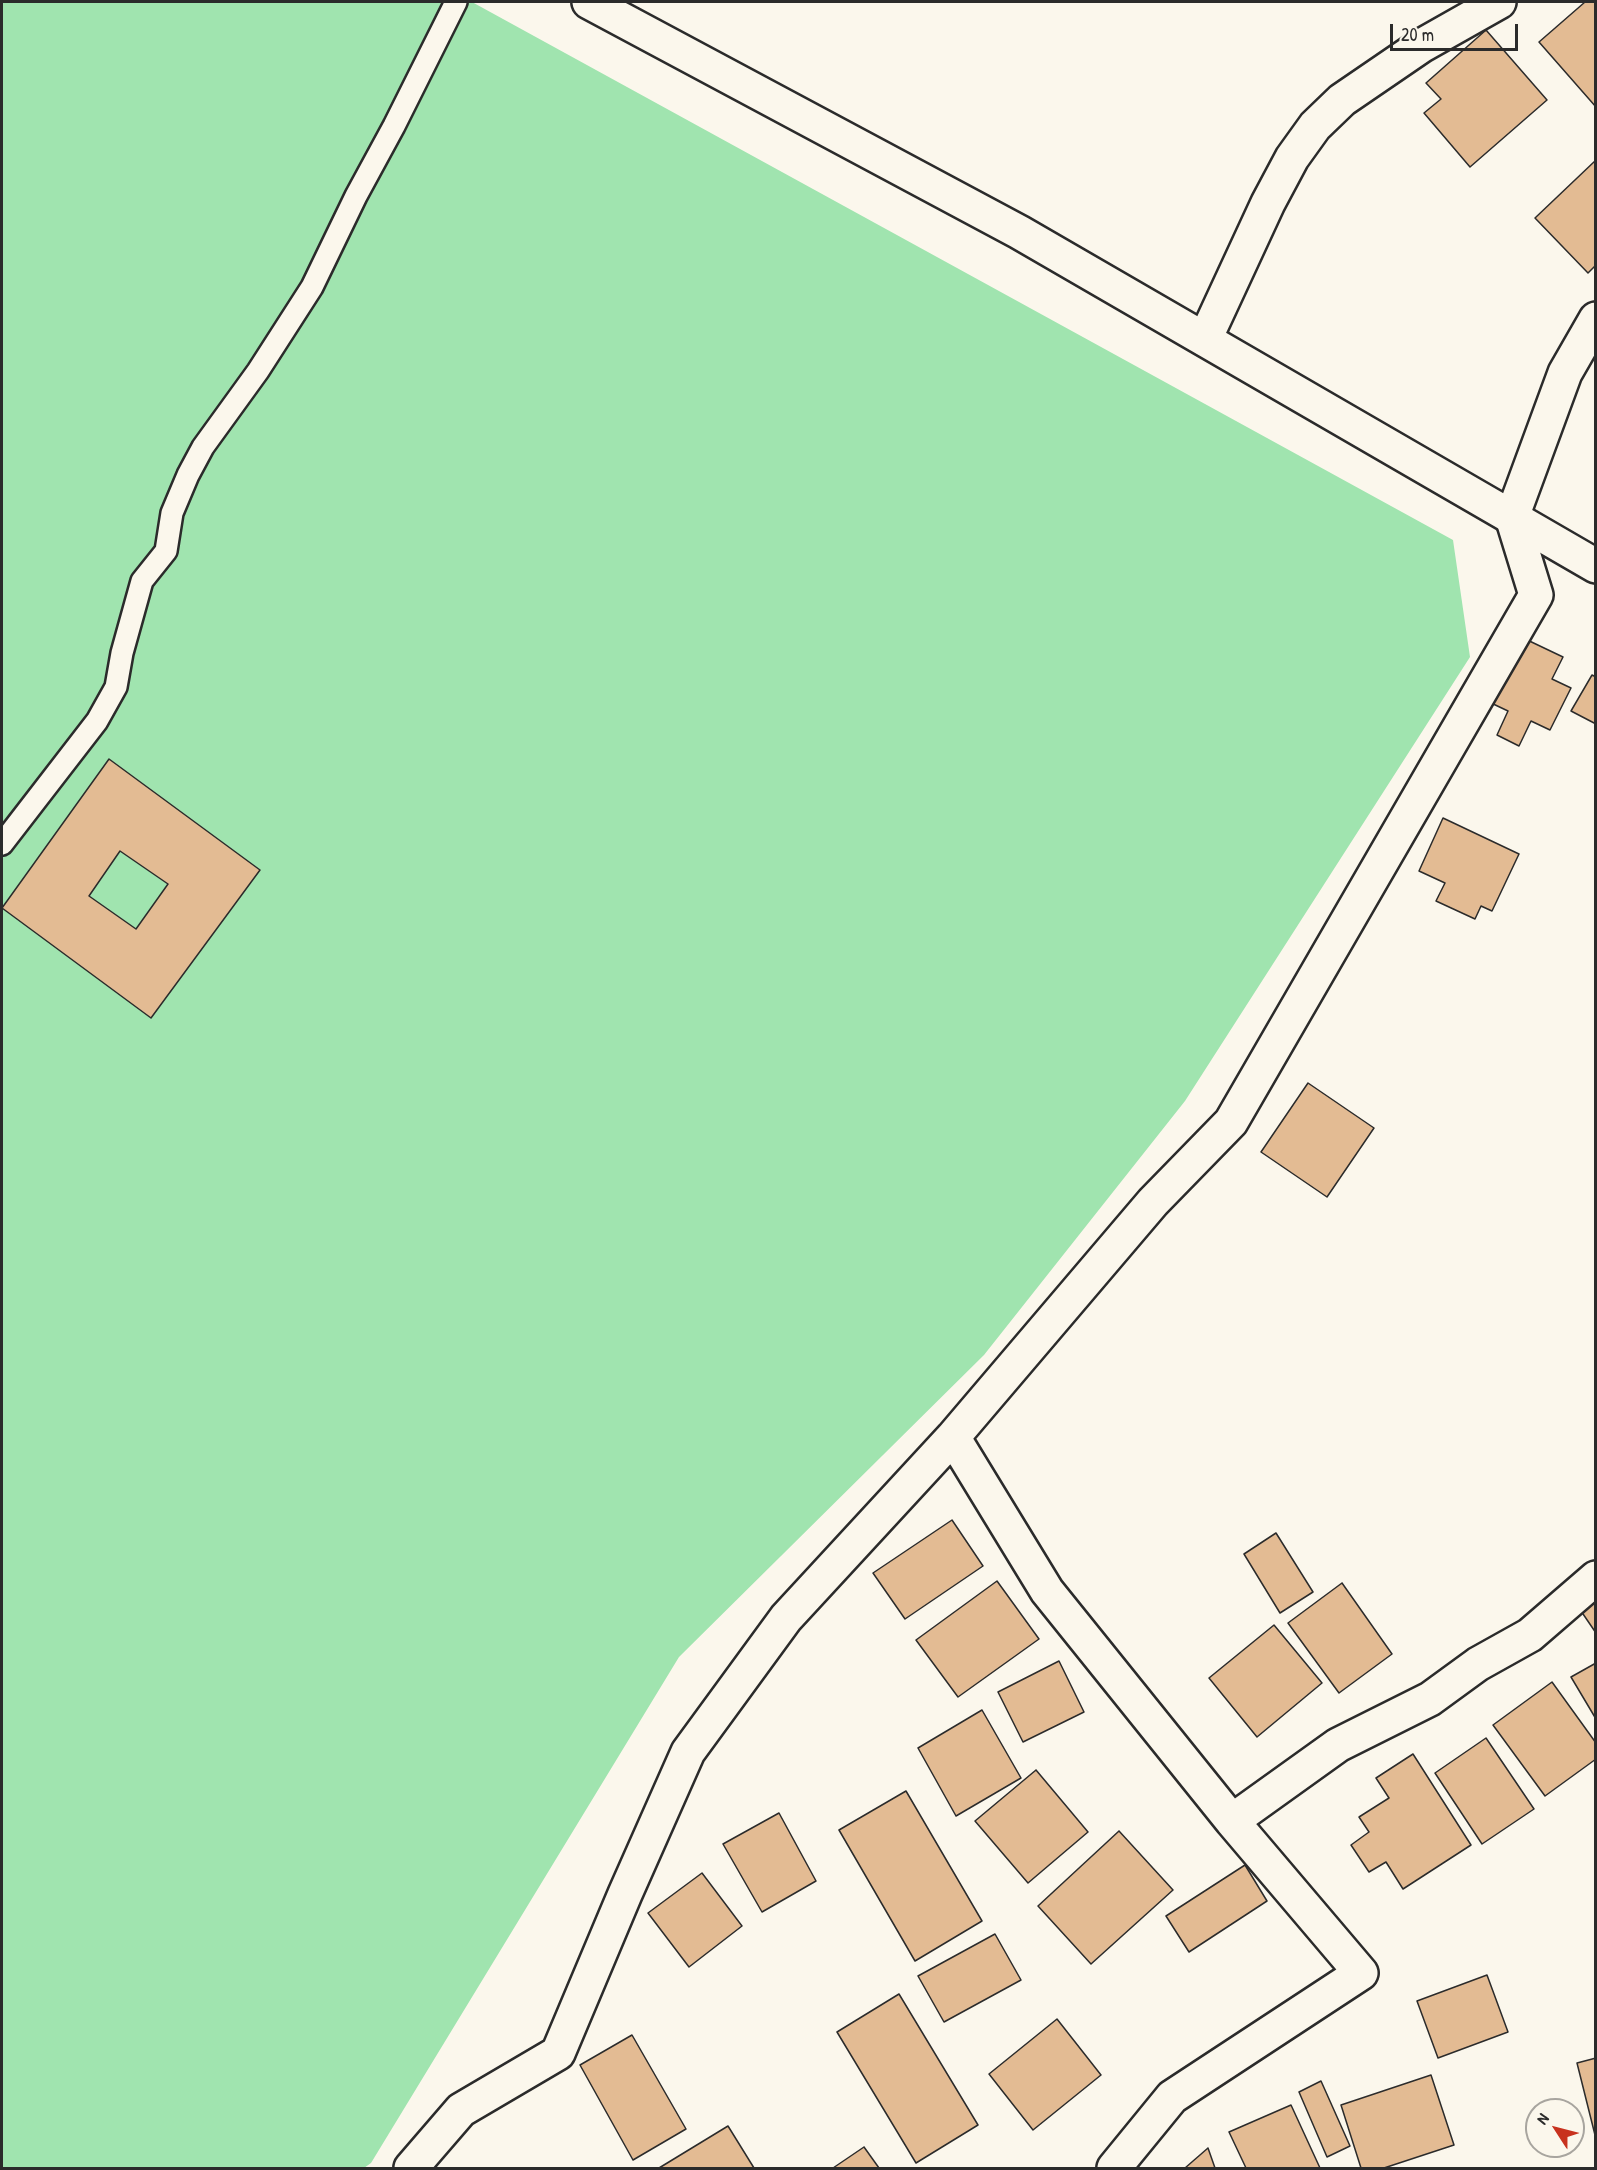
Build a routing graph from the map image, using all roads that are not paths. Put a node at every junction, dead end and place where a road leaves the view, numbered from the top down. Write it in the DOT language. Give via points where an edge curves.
graph roads {
  1 [pos="456,2"];
  2 [pos="589,2"];
  3 [pos="1499,2"];
  4 [pos="1596,319"];
  5 [pos="1205,339"];
  6 [pos="1512,517"];
  7 [pos="1596,566"];
  8 [pos="2,844"];
  9 [pos="953,1437"];
  10 [pos="1596,1578"];
  11 [pos="1232,1821"];
  12 [pos="411,2169"];
  13 [pos="1114,2169"];
  1 -- 8 [label="lane" via="312,287 188,475 172,513 166,550 142,581 116,687 97,721"];
  2 -- 5 [label="street" via="1008,227"];
  3 -- 5 [label="street" via="1421,46 1342,100 1315,126 1268,203"];
  4 -- 6 [label="street" via="1565,373"];
  5 -- 6 [label="street"];
  6 -- 7 [label="street"];
  6 -- 9 [label="street" via="1536,595 1231,1122 1153,1202"];
  9 -- 11 [label="street" via="1047,1591"];
  9 -- 12 [label="street" via="786,1618 688,1752 558,2053 461,2110"];
  10 -- 11 [label="street" via="1530,1635 1478,1664 1430,1699 1338,1745"];
  11 -- 13 [label="street" via="1361,1973 1173,2097"];
}
